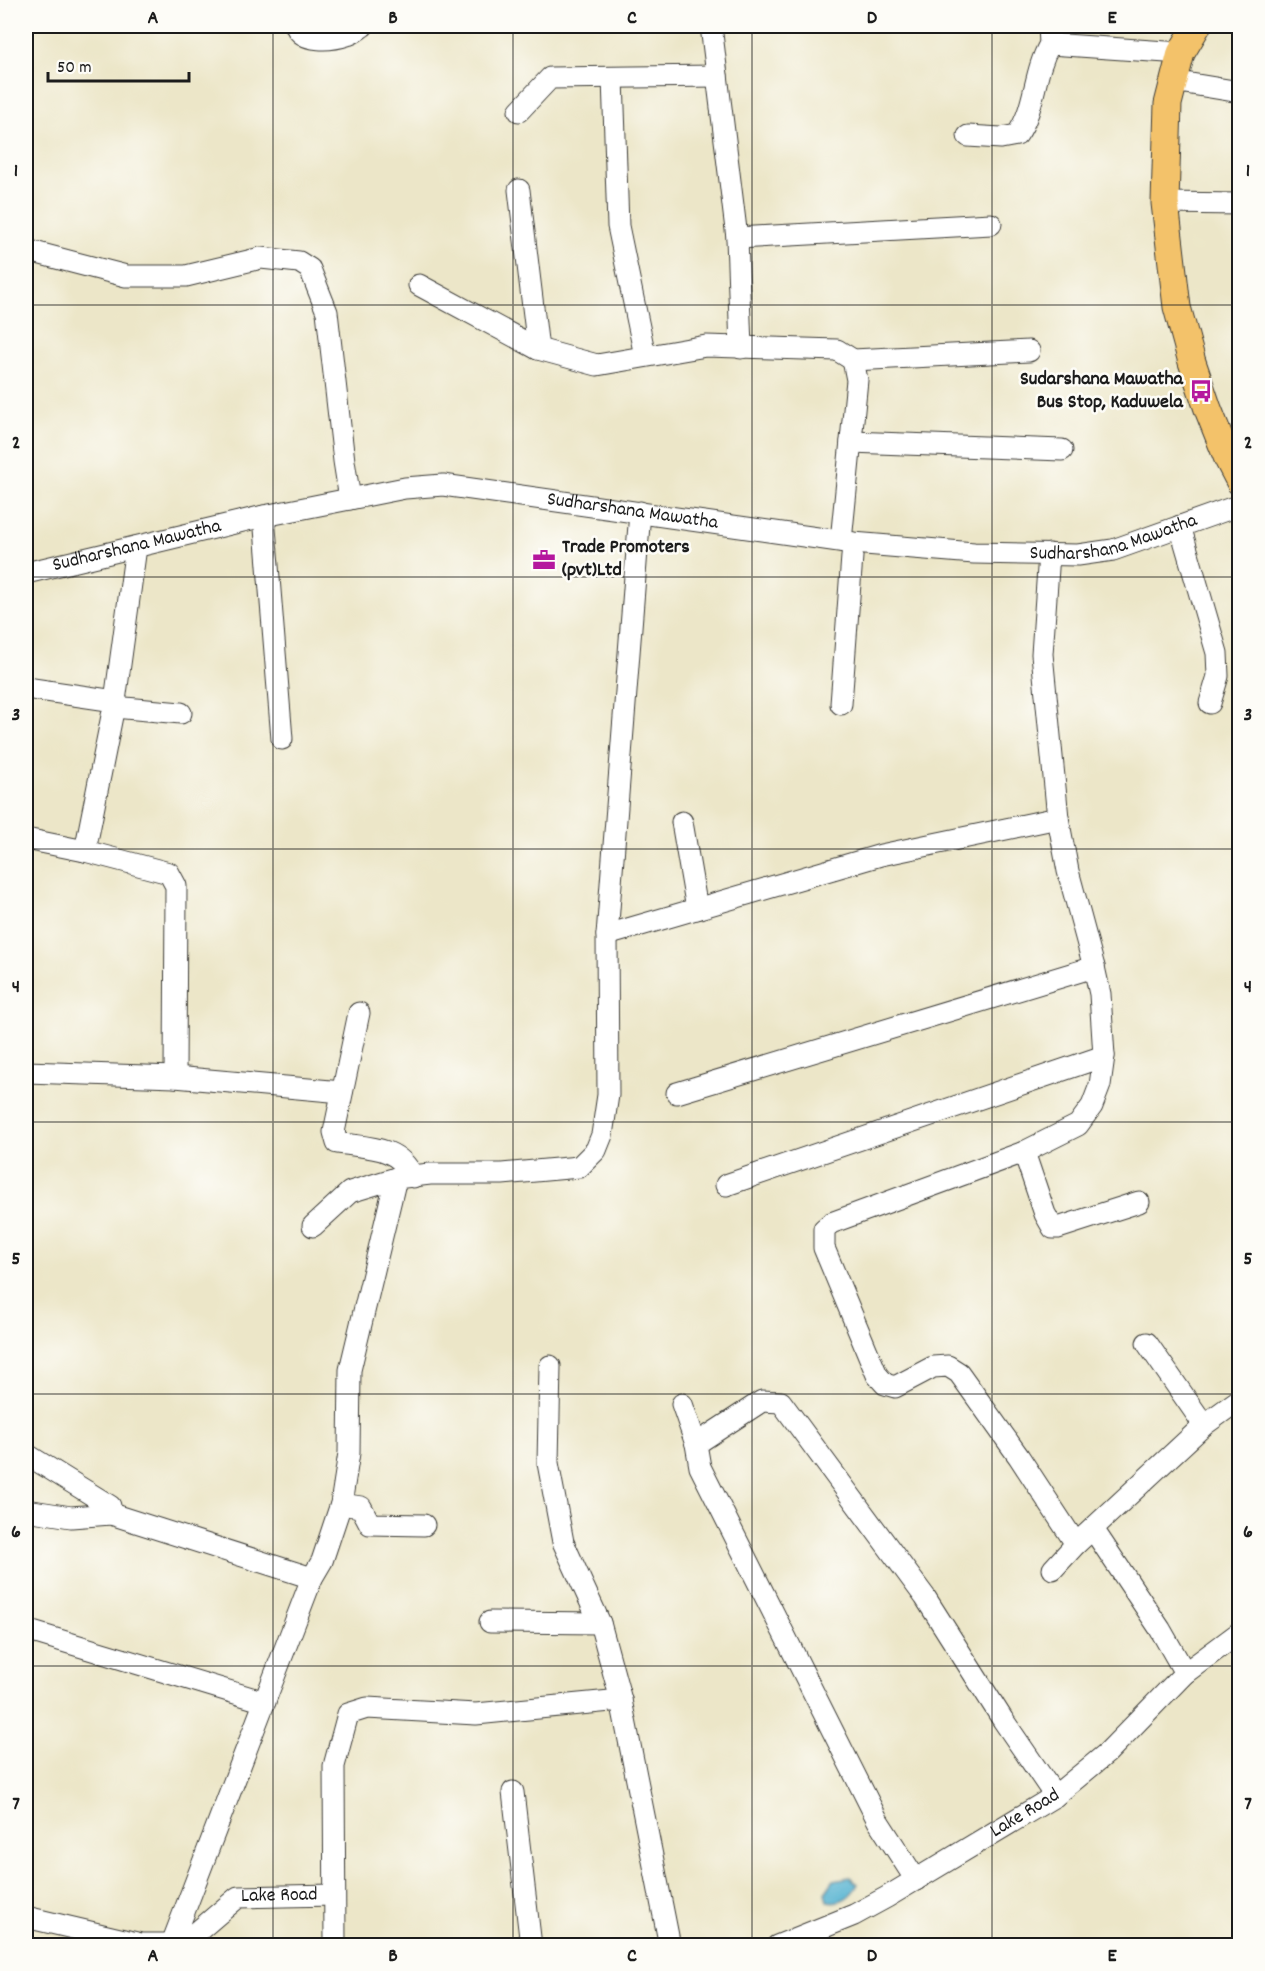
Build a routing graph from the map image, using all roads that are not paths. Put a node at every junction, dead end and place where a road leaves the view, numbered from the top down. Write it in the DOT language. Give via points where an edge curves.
graph roads {
  1 [pos="296,26"];
  2 [pos="363,26"];
  3 [pos="711,26"];
  4 [pos="1197,26"];
  5 [pos="1050,35"];
  6 [pos="1182,53"];
  7 [pos="717,76"];
  8 [pos="613,78"];
  9 [pos="1173,81"];
  10 [pos="1239,92"];
  11 [pos="519,111"];
  12 [pos="968,136"];
  13 [pos="519,190"];
  14 [pos="1165,203"];
  15 [pos="1239,204"];
  16 [pos="991,224"];
  17 [pos="738,238"];
  18 [pos="26,250"];
  19 [pos="419,285"];
  20 [pos="741,348"];
  21 [pos="538,349"];
  22 [pos="1029,351"];
  23 [pos="645,356"];
  24 [pos="853,360"];
  25 [pos="851,442"];
  26 [pos="1062,450"];
  27 [pos="1239,482"];
  28 [pos="350,499"];
  29 [pos="1239,505"];
  30 [pos="640,512"];
  31 [pos="264,516"];
  32 [pos="1180,526"];
  33 [pos="847,542"];
  34 [pos="136,547"];
  35 [pos="1049,554"];
  36 [pos="26,573"];
  37 [pos="26,688"];
  38 [pos="1210,703"];
  39 [pos="115,704"];
  40 [pos="841,704"];
  41 [pos="181,713"];
  42 [pos="282,739"];
  43 [pos="1058,818"];
  44 [pos="682,822"];
  45 [pos="26,839"];
  46 [pos="85,851"];
  47 [pos="697,909"];
  48 [pos="607,935"];
  49 [pos="1094,967"];
  50 [pos="359,1013"];
  51 [pos="1104,1056"];
  52 [pos="26,1072"];
  53 [pos="175,1077"];
  54 [pos="342,1092"];
  55 [pos="677,1093"];
  56 [pos="1024,1152"];
  57 [pos="405,1178"];
  58 [pos="726,1185"];
  59 [pos="1139,1202"];
  60 [pos="314,1226"];
  61 [pos="1147,1343"];
  62 [pos="550,1366"];
  63 [pos="1239,1399"];
  64 [pos="682,1404"];
  65 [pos="1204,1425"];
  66 [pos="696,1444"];
  67 [pos="26,1454"];
  68 [pos="341,1504"];
  69 [pos="26,1510"];
  70 [pos="111,1514"];
  71 [pos="424,1526"];
  72 [pos="1093,1529"];
  73 [pos="1076,1545"];
  74 [pos="1053,1569"];
  75 [pos="312,1578"];
  76 [pos="490,1622"];
  77 [pos="600,1623"];
  78 [pos="26,1630"];
  79 [pos="1239,1632"];
  80 [pos="1185,1673"];
  81 [pos="621,1700"];
  82 [pos="265,1702"];
  83 [pos="513,1792"];
  84 [pos="1055,1796"];
  85 [pos="916,1880"];
  86 [pos="334,1895"];
  87 [pos="26,1917"];
  88 [pos="171,1945"];
  89 [pos="335,1946"];
  90 [pos="531,1946"];
  91 [pos="670,1946"];
  92 [pos="777,1946"];
  1 -- 2 [label="street" via="313,39 348,35"];
  3 -- 7 [label="street"];
  4 -- 6 [label="main road"];
  5 -- 6 [label="street"];
  5 -- 12 [label="street" via="1025,123 1017,135"];
  6 -- 9 [label="main road"];
  7 -- 8 [label="street"];
  7 -- 17 [label="street"];
  8 -- 11 [label="street" via="550,78"];
  8 -- 23 [label="street" via="618,226"];
  9 -- 10 [label="street"];
  9 -- 14 [label="main road" via="1168,104"];
  13 -- 21 [label="street"];
  14 -- 15 [label="street"];
  14 -- 27 [label="main road" via="1177,307 1208,409"];
  16 -- 17 [label="street"];
  17 -- 20 [label="street"];
  18 -- 28 [label="street" via="126,276 186,276 261,258 299,262 310,269 327,312"];
  19 -- 21 [label="street"];
  20 -- 23 [label="street" via="706,346"];
  20 -- 24 [label="street" via="837,350"];
  21 -- 23 [label="street" via="597,365"];
  22 -- 24 [label="street"];
  24 -- 25 [label="street" via="856,380"];
  25 -- 26 [label="street"];
  25 -- 33 [label="street"];
  28 -- 30 [label="street, Sudharshana Mawatha" via="443,485"];
  28 -- 31 [label="street, Sudharshana Mawatha"];
  29 -- 32 [label="street, Sudharshana Mawatha"];
  30 -- 33 [label="street, Sudharshana Mawatha"];
  30 -- 48 [label="street"];
  31 -- 34 [label="street, Sudharshana Mawatha"];
  31 -- 42 [label="street"];
  32 -- 35 [label="street, Sudharshana Mawatha" via="1113,550"];
  32 -- 38 [label="street" via="1217,653 1218,676"];
  33 -- 35 [label="street, Sudharshana Mawatha" via="974,553"];
  33 -- 40 [label="street"];
  34 -- 36 [label="street, Sudharshana Mawatha"];
  34 -- 39 [label="street"];
  35 -- 43 [label="street" via="1042,654"];
  37 -- 39 [label="street"];
  39 -- 41 [label="street"];
  39 -- 46 [label="street"];
  43 -- 47 [label="street" via="881,855"];
  43 -- 49 [label="street"];
  44 -- 47 [label="street"];
  45 -- 46 [label="street"];
  46 -- 53 [label="street" via="169,873 176,886"];
  47 -- 48 [label="street"];
  48 -- 57 [label="street" via="608,1095 596,1150 579,1167"];
  49 -- 51 [label="street"];
  49 -- 55 [label="street"];
  50 -- 54 [label="street"];
  51 -- 56 [label="street" via="1100,1085 1092,1106 1078,1125"];
  51 -- 58 [label="street"];
  52 -- 53 [label="street"];
  53 -- 54 [label="street"];
  54 -- 57 [label="street" via="333,1132 337,1143 387,1151 407,1165"];
  56 -- 59 [label="street" via="1053,1228"];
  56 -- 73 [label="street" via="831,1223 824,1229 824,1248 877,1375 885,1384 895,1387 933,1367 948,1366 959,1374 1019,1456"];
  57 -- 60 [label="street" via="350,1192"];
  57 -- 68 [label="street" via="350,1370 349,1453"];
  61 -- 65 [label="street"];
  62 -- 77 [label="street" via="548,1463 563,1542"];
  63 -- 65 [label="street"];
  64 -- 66 [label="street"];
  65 -- 72 [label="street"];
  66 -- 84 [label="street" via="762,1401 781,1402 925,1597"];
  66 -- 85 [label="street" via="700,1467 878,1821"];
  67 -- 70 [label="street" via="110,1506"];
  68 -- 71 [label="street" via="361,1507 370,1524"];
  68 -- 75 [label="street" via="322,1561"];
  69 -- 70 [label="street" via="71,1517"];
  70 -- 75 [label="street"];
  72 -- 73 [label="street"];
  72 -- 80 [label="street"];
  73 -- 74 [label="street"];
  75 -- 82 [label="street"];
  76 -- 77 [label="street"];
  77 -- 81 [label="street"];
  78 -- 82 [label="street"];
  79 -- 80 [label="street, Lake Road"];
  80 -- 84 [label="street, Lake Road" via="1107,1753"];
  81 -- 86 [label="street" via="476,1713 367,1708 348,1714 334,1766"];
  81 -- 91 [label="street"];
  82 -- 88 [label="street"];
  83 -- 90 [label="street"];
  84 -- 85 [label="street, Lake Road"];
  85 -- 92 [label="street, Lake Road" via="854,1915"];
  86 -- 88 [label="street, Lake Road" via="238,1897 196,1933"];
  86 -- 89 [label="street"];
  87 -- 88 [label="street, Lake Road" via="141,1944"];
}
